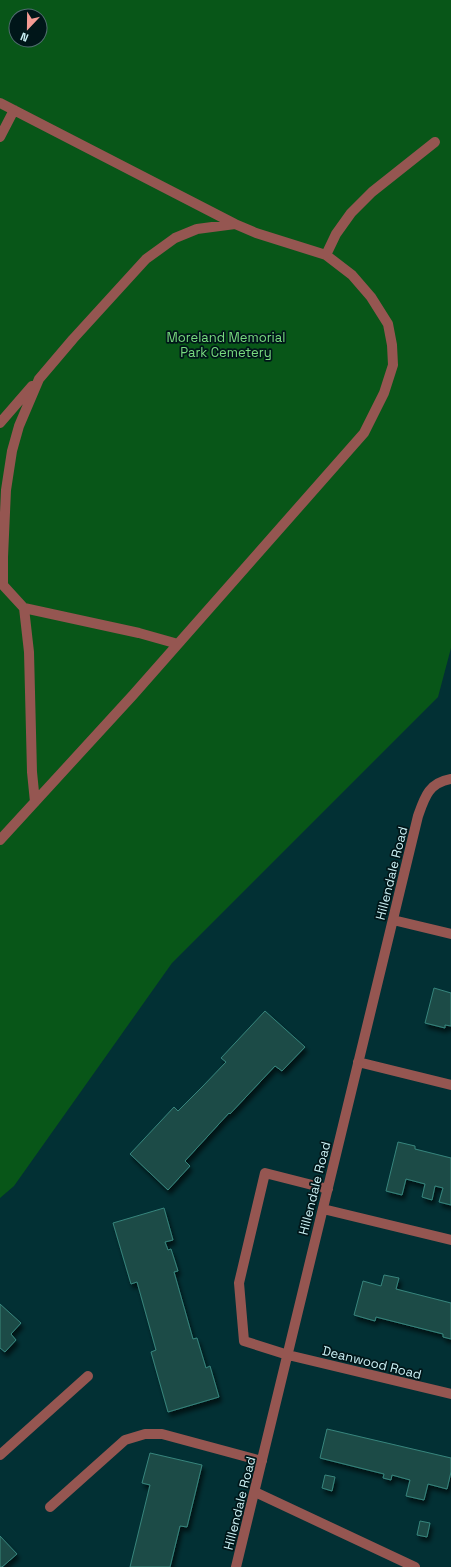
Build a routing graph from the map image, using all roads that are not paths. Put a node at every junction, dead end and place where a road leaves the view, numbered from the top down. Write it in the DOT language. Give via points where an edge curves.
graph roads {
  1 [pos="0,103"];
  2 [pos="14,110"];
  3 [pos="0,137"];
  4 [pos="435,142"];
  5 [pos="235,224"];
  6 [pos="326,255"];
  7 [pos="39,378"];
  8 [pos="0,423"];
  9 [pos="2,584"];
  10 [pos="24,608"];
  11 [pos="178,644"];
  12 [pos="451,779"];
  13 [pos="35,802"];
  14 [pos="0,840"];
  15 [pos="393,920"];
  16 [pos="451,934"];
  17 [pos="358,1062"];
  18 [pos="451,1085"];
  19 [pos="328,1188"];
  20 [pos="323,1209"];
  21 [pos="451,1240"];
  22 [pos="288,1354"];
  23 [pos="88,1376"];
  24 [pos="451,1394"];
  25 [pos="0,1455"];
  26 [pos="262,1461"];
  27 [pos="254,1492"];
  28 [pos="50,1507"];
  29 [pos="236,1567"];
  30 [pos="415,1567"];
  1 -- 2 [label="street"];
  2 -- 3 [label="street"];
  2 -- 5 [label="street"];
  4 -- 6 [label="street" via="351,212"];
  5 -- 6 [label="street"];
  5 -- 7 [label="street" via="197,229 175,238 146,259"];
  6 -- 11 [label="street" via="352,275 371,297 388,324 393,365 384,394 364,433"];
  7 -- 8 [label="street"];
  7 -- 9 [label="street" via="19,426 11,459 6,490"];
  9 -- 10 [label="street"];
  10 -- 11 [label="street"];
  10 -- 13 [label="street" via="29,652"];
  11 -- 13 [label="street"];
  12 -- 15 [label="street, Hillendale Road" via="440,781 430,789 423,801"];
  13 -- 14 [label="street"];
  15 -- 16 [label="street"];
  15 -- 17 [label="street, Hillendale Road"];
  17 -- 18 [label="street"];
  17 -- 19 [label="street, Hillendale Road"];
  19 -- 20 [label="street, Hillendale Road"];
  19 -- 22 [label="street, Deanwood Road" via="266,1173 239,1283 244,1341"];
  20 -- 21 [label="street"];
  20 -- 22 [label="street, Hillendale Road"];
  22 -- 24 [label="street, Deanwood Road"];
  22 -- 26 [label="street, Hillendale Road"];
  23 -- 25 [label="street"];
  26 -- 27 [label="street, Hillendale Road"];
  26 -- 28 [label="street" via="162,1434 146,1434 125,1440"];
  27 -- 29 [label="street, Hillendale Road"];
  27 -- 30 [label="street"];
}
